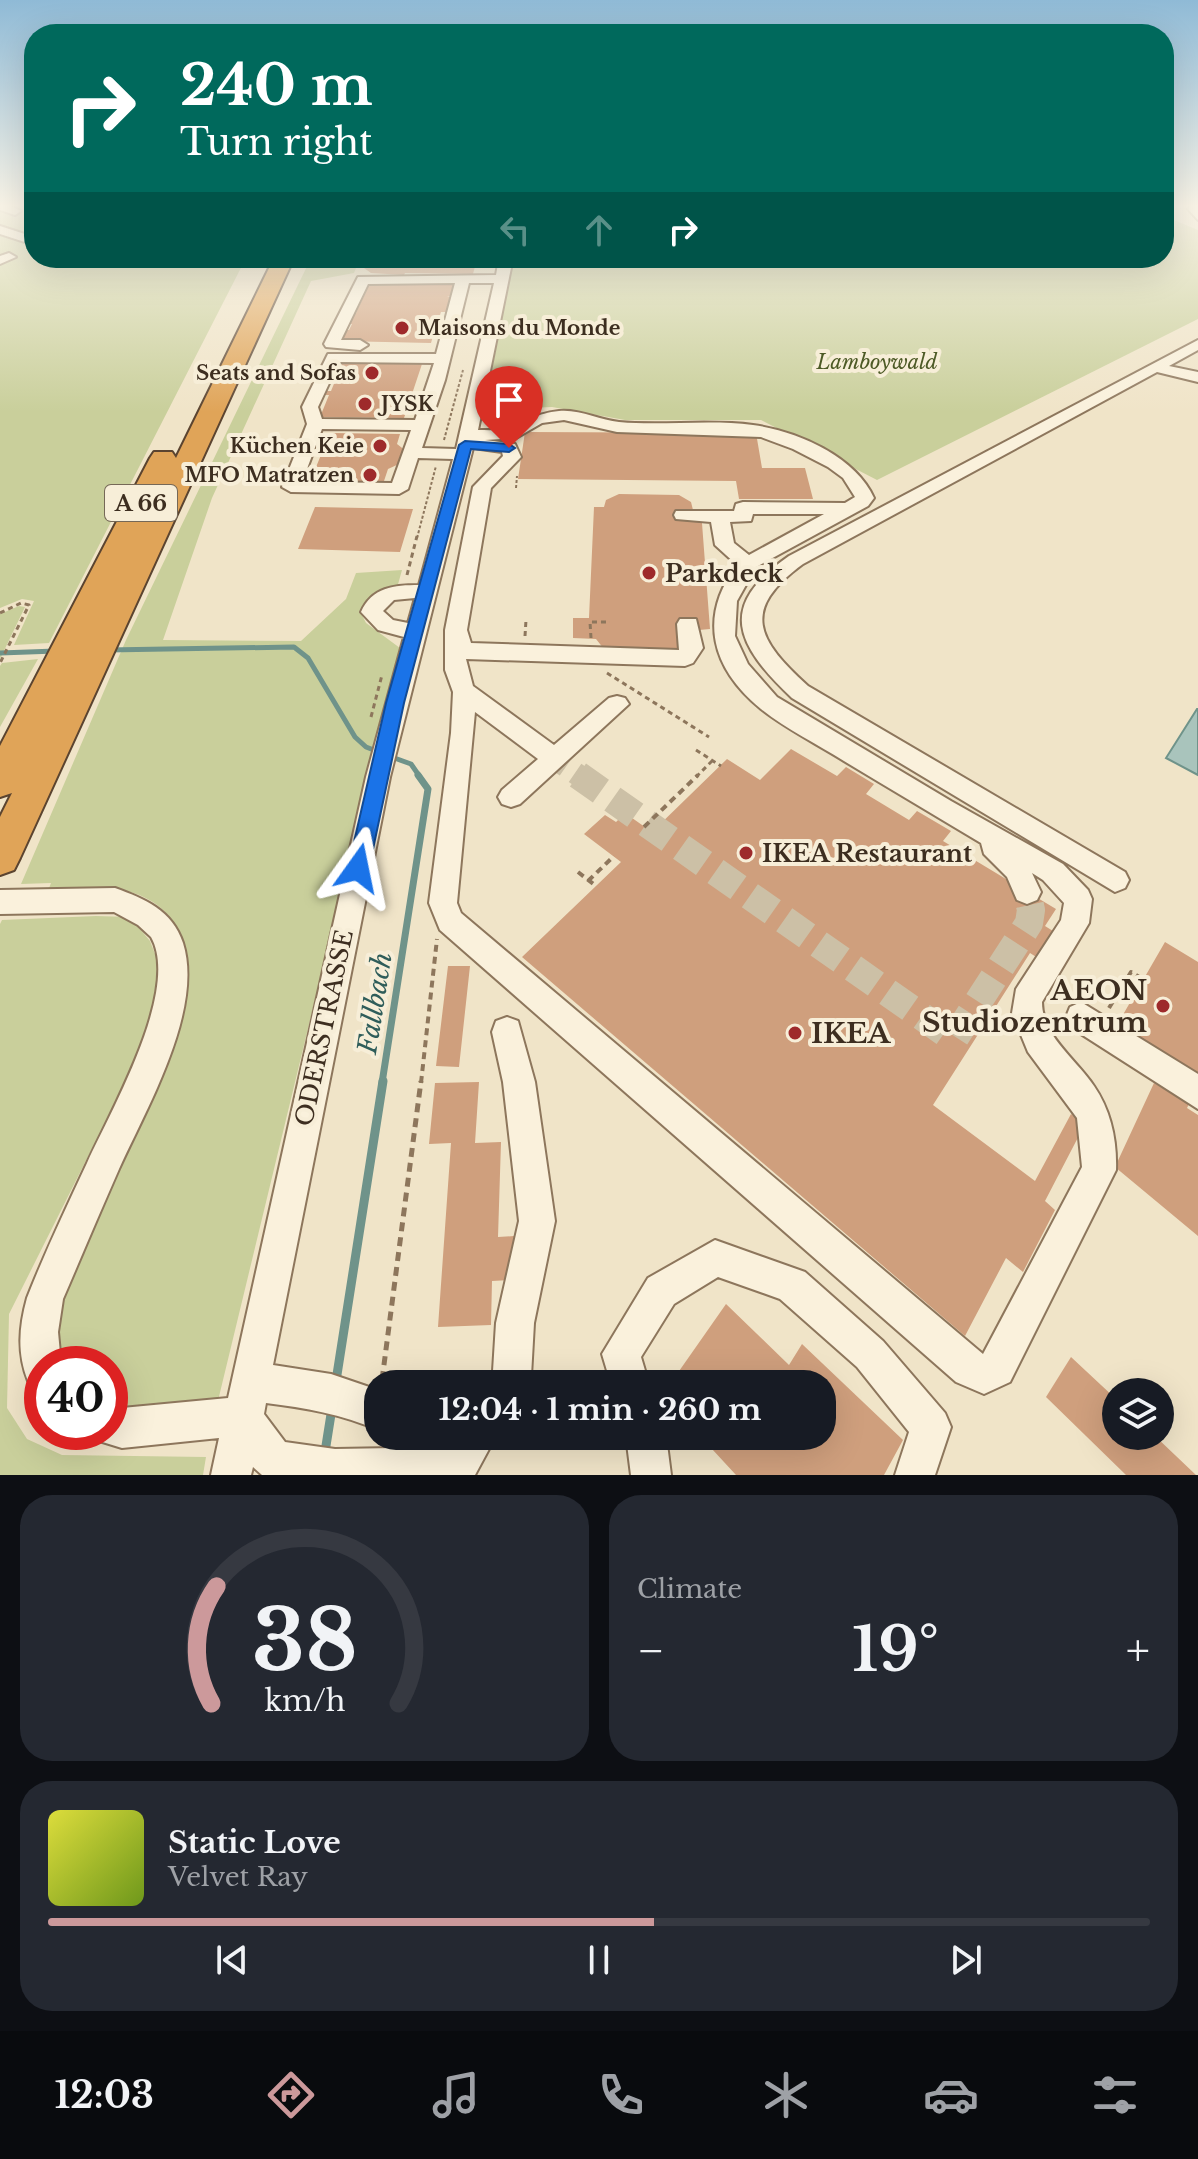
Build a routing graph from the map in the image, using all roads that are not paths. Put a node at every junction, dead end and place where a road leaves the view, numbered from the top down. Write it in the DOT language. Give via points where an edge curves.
graph roads {
  1 [pos="253,274"];
  2 [pos="276,274"];
  3 [pos="503,274"];
  4 [pos="463,279"];
  5 [pos="502,279"];
  6 [pos="1198,344"];
  7 [pos="444,352"];
  8 [pos="1154,367"];
  9 [pos="467,376"];
  10 [pos="1198,377"];
  11 [pos="437,380"];
  12 [pos="315,424"];
  13 [pos="422,425"];
  14 [pos="509,441"];
  15 [pos="465,445"];
  16 [pos="412,453"];
  17 [pos="848,509"];
  18 [pos="683,515"];
  19 [pos="720,515"];
  20 [pos="749,563"];
  21 [pos="426,591"];
  22 [pos="688,624"];
  23 [pos="456,630"];
  24 [pos="416,631"];
  25 [pos="82,653"];
  26 [pos="464,692"];
  27 [pos="617,704"];
  28 [pos="548,754"];
  29 [pos="0,782"];
  30 [pos="511,797"];
  31 [pos="949,811"];
  32 [pos="0,858"];
  33 [pos="1115,880"];
  34 [pos="1027,892"];
  35 [pos="0,902"];
  36 [pos="1089,1023"];
  37 [pos="507,1032"];
  38 [pos="1198,1093"];
  39 [pos="38,1346"];
  40 [pos="512,1370"];
  41 [pos="626,1370"];
  42 [pos="364,1397"];
  43 [pos="246,1399"];
  44 [pos="128,1427"];
  45 [pos="427,1450"];
  46 [pos="467,1450"];
  47 [pos="648,1450"];
  48 [pos="453,1471"];
  49 [pos="351,1474"];
  50 [pos="231,1475"];
  51 [pos="651,1475"];
  52 [pos="915,1475"];
  1 -- 25 [label="highway, A 66"];
  2 -- 25 [label="highway, A 66"];
  3 -- 5 [label="street, ODERSTRASSE"];
  4 -- 5 [label="street"];
  4 -- 7 [label="street"];
  4 -- 7 [label="street" via="363,280 331,344"];
  5 -- 9 [label="street, ODERSTRASSE"];
  6 -- 8 [label="street"];
  7 -- 11 [label="street"];
  7 -- 12 [label="street" via="333,357 310,407"];
  8 -- 10 [label="street"];
  8 -- 33 [label="street" via="776,572 752,602 759,650 800,692"];
  9 -- 11 [label="street"];
  9 -- 15 [label="street, ODERSTRASSE"];
  11 -- 13 [label="street"];
  12 -- 13 [label="street"];
  12 -- 16 [label="street" via="291,487 399,489"];
  13 -- 16 [label="street"];
  14 -- 15 [label="street"];
  14 -- 17 [label="street" via="538,419 564,415 617,427 771,432 858,481 865,498"];
  14 -- 23 [label="street" via="510,461 482,487"];
  15 -- 16 [label="street" via="440,453"];
  15 -- 21 [label="street, ODERSTRASSE"];
  17 -- 19 [label="street" via="743,508 744,517"];
  17 -- 20 [label="street"];
  18 -- 19 [label="street"];
  19 -- 20 [label="street" via="726,549"];
  20 -- 31 [label="street" via="726,595 721,617 734,659 750,685 811,731"];
  21 -- 24 [label="street, ODERSTRASSE"];
  21 -- 24 [label="street" via="377,599 372,612 395,630"];
  22 -- 23 [label="street" via="692,648 685,658 468,652"];
  23 -- 26 [label="street" via="455,661"];
  24 -- 43 [label="street, ODERSTRASSE" via="378,777"];
  25 -- 29 [label="highway, A 66"];
  25 -- 32 [label="highway, A 66"];
  26 -- 28 [label="street"];
  26 -- 31 [label="street" via="445,913 958,1358 984,1375 996,1368 1099,1170 1100,1140 1080,1092 1037,1037 1024,1011 1075,923 1078,899 1053,872"];
  27 -- 30 [label="street"];
  31 -- 34 [label="street" via="1017,870"];
  35 -- 39 [label="street" via="115,900 149,915 161,928 172,969 156,1047 45,1298"];
  36 -- 38 [label="street"];
  37 -- 40 [label="street" via="519,1082 537,1221 515,1323"];
  41 -- 52 [label="street" via="621,1354 661,1291 715,1258 792,1285 870,1354 931,1427"];
  42 -- 43 [label="street" via="320,1391"];
  43 -- 44 [label="street"];
  43 -- 49 [label="street" via="273,1459 307,1472"];
  43 -- 50 [label="street, ODERSTRASSE"];
  45 -- 48 [label="street"];
  46 -- 48 [label="street"];
  47 -- 51 [label="street"];
  48 -- 49 [label="street"];
}
